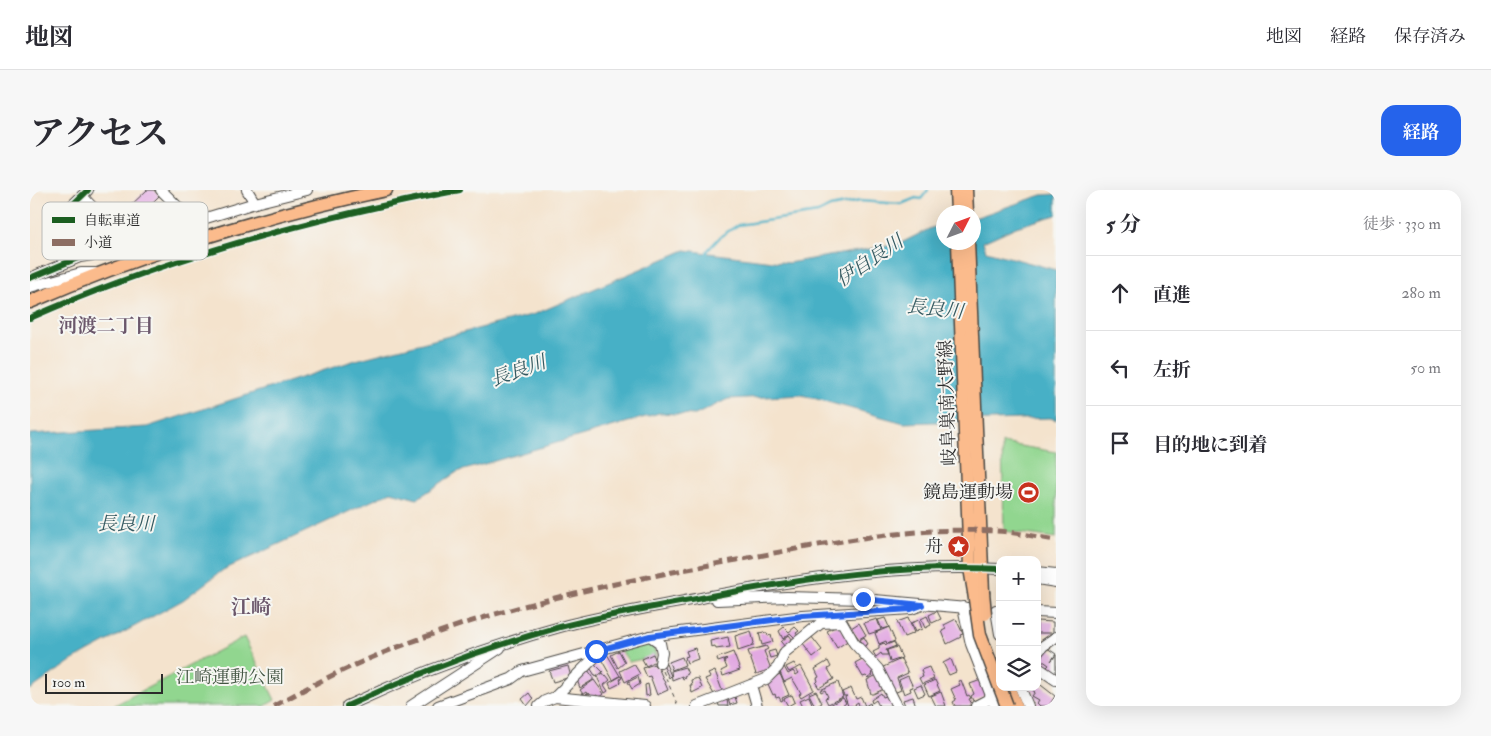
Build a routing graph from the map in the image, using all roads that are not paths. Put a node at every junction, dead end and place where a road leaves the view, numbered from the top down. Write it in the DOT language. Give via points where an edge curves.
graph roads {
  1 [pos="161,190"];
  2 [pos="248,190"];
  3 [pos="307,190"];
  4 [pos="386,190"];
  5 [pos="956,190"];
  6 [pos="966,190"];
  7 [pos="85,193"];
  8 [pos="76,202"];
  9 [pos="173,202"];
  10 [pos="255,204"];
  11 [pos="957,205"];
  12 [pos="967,205"];
  13 [pos="208,218"];
  14 [pos="208,235"];
  15 [pos="958,250"];
  16 [pos="968,250"];
  17 [pos="71,260"];
  18 [pos="136,260"];
  19 [pos="99,273"];
  20 [pos="30,278"];
  21 [pos="30,287"];
  22 [pos="30,302"];
  23 [pos="976,562"];
  24 [pos="996,568"];
  25 [pos="1041,572"];
  26 [pos="1056,574"];
  27 [pos="1041,580"];
  28 [pos="1056,582"];
  29 [pos="978,592"];
  30 [pos="678,602"];
  31 [pos="922,605"];
  32 [pos="1041,612"];
  33 [pos="1056,613"];
  34 [pos="650,636"];
  35 [pos="1056,637"];
  36 [pos="506,643"];
  37 [pos="1041,648"];
  38 [pos="596,651"];
  39 [pos="996,657"];
  40 [pos="660,664"];
  41 [pos="1041,670"];
  42 [pos="1056,680"];
  43 [pos="751,685"];
  44 [pos="1010,691"];
  45 [pos="1022,691"];
  46 [pos="554,698"];
  47 [pos="994,700"];
  48 [pos="347,706"];
  49 [pos="411,706"];
  50 [pos="438,706"];
  51 [pos="539,706"];
  52 [pos="645,706"];
  53 [pos="697,706"];
  54 [pos="757,706"];
  55 [pos="897,706"];
  56 [pos="976,706"];
  57 [pos="1008,706"];
  58 [pos="1016,706"];
  59 [pos="1028,706"];
  1 -- 9 [label="street"];
  2 -- 10 [label="street"];
  3 -- 10 [label="street"];
  4 -- 14 [label="main road"];
  5 -- 11 [label="main road"];
  6 -- 12 [label="main road"];
  7 -- 8 [label="street"];
  10 -- 13 [label="street"];
  15 -- 23 [label="main road, 岐阜巣南大野線"];
  16 -- 23 [label="main road, 岐阜巣南大野線"];
  17 -- 20 [label="street"];
  18 -- 19 [label="main road"];
  19 -- 21 [label="street" via="81,273"];
  19 -- 22 [label="main road"];
  23 -- 24 [label="street"];
  23 -- 29 [label="main road, 岐阜巣南大野線"];
  23 -- 30 [label="street" via="772,584"];
  25 -- 26 [label="street"];
  27 -- 28 [label="street"];
  29 -- 39 [label="main road, 岐阜巣南大野線, bridge"];
  29 -- 57 [label="main road, 岐阜巣南大野線, bridge" via="980,636"];
  30 -- 31 [label="street" via="787,597"];
  30 -- 36 [label="street" via="562,627"];
  31 -- 34 [label="street" via="911,609 803,616"];
  31 -- 47 [label="street" via="965,608 971,644"];
  32 -- 33 [label="street"];
  34 -- 38 [label="street"];
  34 -- 40 [label="street" via="660,643"];
  35 -- 37 [label="street"];
  36 -- 48 [label="street"];
  36 -- 49 [label="street"];
  38 -- 46 [label="street" via="596,656"];
  38 -- 50 [label="street" via="522,671 511,679"];
  41 -- 42 [label="street"];
  43 -- 53 [label="street"];
  43 -- 54 [label="street"];
  43 -- 55 [label="street" via="766,679 778,667 785,652 821,623 842,622 854,643 878,669"];
  44 -- 58 [label="main road"];
  45 -- 59 [label="street"];
  46 -- 51 [label="street"];
  46 -- 52 [label="street"];
  47 -- 56 [label="street"];
}
